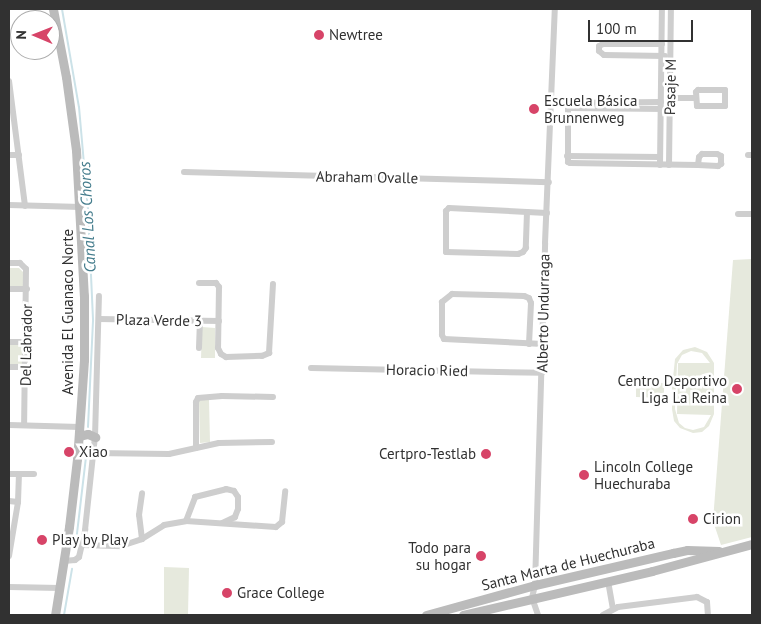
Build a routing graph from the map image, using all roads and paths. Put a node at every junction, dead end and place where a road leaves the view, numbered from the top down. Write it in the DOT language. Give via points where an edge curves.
graph roads {
  1 [pos="53,9"];
  2 [pos="555,9"];
  3 [pos="662,9"];
  4 [pos="671,9"];
  5 [pos="662,44"];
  6 [pos="662,56"];
  7 [pos="670,56"];
  8 [pos="9,82"];
  9 [pos="670,98"];
  10 [pos="695,98"];
  11 [pos="661,105"];
  12 [pos="670,109"];
  13 [pos="12,128"];
  14 [pos="9,155"];
  15 [pos="19,155"];
  16 [pos="660,157"];
  17 [pos="567,159"];
  18 [pos="660,165"];
  19 [pos="669,165"];
  20 [pos="698,165"];
  21 [pos="184,172"];
  22 [pos="549,182"];
  23 [pos="9,205"];
  24 [pos="25,206"];
  25 [pos="81,207"];
  26 [pos="526,212"];
  27 [pos="547,213"];
  28 [pos="738,214"];
  29 [pos="752,214"];
  30 [pos="9,263"];
  31 [pos="199,283"];
  32 [pos="273,284"];
  33 [pos="9,289"];
  34 [pos="26,289"];
  35 [pos="99,296"];
  36 [pos="99,319"];
  37 [pos="200,321"];
  38 [pos="219,321"];
  39 [pos="9,342"];
  40 [pos="26,342"];
  41 [pos="530,344"];
  42 [pos="543,344"];
  43 [pos="199,348"];
  44 [pos="9,367"];
  45 [pos="26,367"];
  46 [pos="311,368"];
  47 [pos="542,373"];
  48 [pos="273,397"];
  49 [pos="9,425"];
  50 [pos="24,425"];
  51 [pos="80,431"];
  52 [pos="95,437"];
  53 [pos="272,442"];
  54 [pos="196,448"];
  55 [pos="93,453"];
  56 [pos="9,474"];
  57 [pos="19,474"];
  58 [pos="34,474"];
  59 [pos="285,491"];
  60 [pos="142,493"];
  61 [pos="9,502"];
  62 [pos="18,502"];
  63 [pos="186,521"];
  64 [pos="221,524"];
  65 [pos="142,539"];
  66 [pos="752,544"];
  67 [pos="83,545"];
  68 [pos="719,552"];
  69 [pos="9,556"];
  70 [pos="64,561"];
  71 [pos="580,574"];
  72 [pos="608,581"];
  73 [pos="535,585"];
  74 [pos="583,586"];
  75 [pos="9,587"];
  76 [pos="60,588"];
  77 [pos="532,598"];
  78 [pos="613,608"];
  79 [pos="55,615"];
  80 [pos="426,615"];
  81 [pos="463,615"];
  82 [pos="538,615"];
  83 [pos="603,615"];
  84 [pos="708,615"];
  1 -- 25 [label="street, Avenida El Guanaco Norte" via="66,77"];
  2 -- 22 [label="street, Alberto Undurraga"];
  3 -- 5 [label="street, Pasaje M"];
  4 -- 7 [label="street, Pasaje M"];
  5 -- 6 [label="street, Pasaje M"];
  5 -- 6 [label="street" via="605,43 599,48 604,55"];
  6 -- 7 [label="street"];
  6 -- 11 [label="street, Pasaje M"];
  7 -- 9 [label="street, Pasaje M"];
  8 -- 13 [label="street"];
  9 -- 10 [label="street"];
  9 -- 12 [label="street, Pasaje M"];
  10 -- 10 [label="street" via="697,106 724,106 726,92 697,90"];
  11 -- 12 [label="street"];
  11 -- 16 [label="street, Pasaje M"];
  11 -- 17 [label="street" via="568,108"];
  12 -- 19 [label="street, Pasaje M"];
  13 -- 15 [label="street"];
  14 -- 15 [label="street"];
  15 -- 24 [label="street"];
  16 -- 17 [label="street"];
  16 -- 18 [label="street, Pasaje M"];
  17 -- 18 [label="street"];
  18 -- 19 [label="street"];
  19 -- 20 [label="street"];
  21 -- 22 [label="street, Abraham Ovalle"];
  22 -- 27 [label="street, Alberto Undurraga"];
  23 -- 24 [label="street"];
  24 -- 25 [label="street"];
  25 -- 51 [label="street, Avenida El Guanaco Norte" via="84,335"];
  26 -- 26 [label="street" via="526,248 522,252 446,252 446,211 449,208"];
  26 -- 27 [label="street"];
  27 -- 42 [label="street, Alberto Undurraga"];
  28 -- 29 [label="street"];
  30 -- 34 [label="street, Del Labrador" via="24,265"];
  31 -- 38 [label="street" via="216,283 219,287"];
  32 -- 38 [label="street" via="268,355 223,356 218,350"];
  33 -- 34 [label="street"];
  34 -- 40 [label="street, Del Labrador"];
  35 -- 36 [label="street, Avenida El Guanaco Norte"];
  36 -- 37 [label="street, Plaza Verde 3"];
  36 -- 52 [label="street, Avenida El Guanaco Norte"];
  37 -- 38 [label="street, Plaza Verde 3"];
  37 -- 43 [label="street"];
  39 -- 40 [label="street"];
  40 -- 45 [label="street, Del Labrador"];
  41 -- 41 [label="street" via="444,339 442,302 452,294 529,298"];
  41 -- 42 [label="street"];
  42 -- 47 [label="street, Alberto Undurraga"];
  44 -- 45 [label="street"];
  45 -- 50 [label="street, Del Labrador"];
  46 -- 47 [label="street, Horacio Ried"];
  47 -- 73 [label="street, Alberto Undurraga"];
  48 -- 54 [label="street" via="198,398"];
  49 -- 50 [label="street"];
  50 -- 51 [label="street"];
  51 -- 52 [label="street"];
  51 -- 70 [label="street, Avenida El Guanaco Norte"];
  52 -- 55 [label="street, Avenida El Guanaco Norte"];
  53 -- 54 [label="street" via="226,442"];
  54 -- 55 [label="street" via="162,455"];
  55 -- 67 [label="street, Avenida El Guanaco Norte"];
  56 -- 57 [label="street"];
  57 -- 58 [label="street"];
  57 -- 62 [label="street"];
  59 -- 64 [label="street" via="282,522 276,527"];
  60 -- 65 [label="street" via="139,515"];
  61 -- 62 [label="street"];
  62 -- 69 [label="street"];
  63 -- 64 [label="street"];
  63 -- 64 [label="street" via="194,497 226,489 234,491 238,498 235,517"];
  63 -- 65 [label="street" via="164,525"];
  65 -- 67 [label="street" via="122,546"];
  66 -- 68 [label="street, Santa Marta de Huechuraba"];
  67 -- 70 [label="street" via="77,559"];
  68 -- 71 [label="street, Santa Marta de Huechuraba" via="687,550"];
  68 -- 72 [label="street, Santa Marta de Huechuraba"];
  70 -- 76 [label="street, Avenida El Guanaco Norte"];
  71 -- 73 [label="street, Santa Marta de Huechuraba"];
  71 -- 74 [label="street"];
  72 -- 74 [label="street, Santa Marta de Huechuraba"];
  72 -- 78 [label="street, Santa Marta de Huechuraba"];
  73 -- 77 [label="street, Alberto Undurraga"];
  73 -- 80 [label="street, Santa Marta de Huechuraba"];
  74 -- 77 [label="street, Santa Marta de Huechuraba"];
  75 -- 76 [label="street"];
  76 -- 79 [label="street, Avenida El Guanaco Norte"];
  77 -- 81 [label="street, Santa Marta de Huechuraba"];
  77 -- 82 [label="street"];
  78 -- 83 [label="street"];
  78 -- 84 [label="street" via="697,597 707,602"];
}
